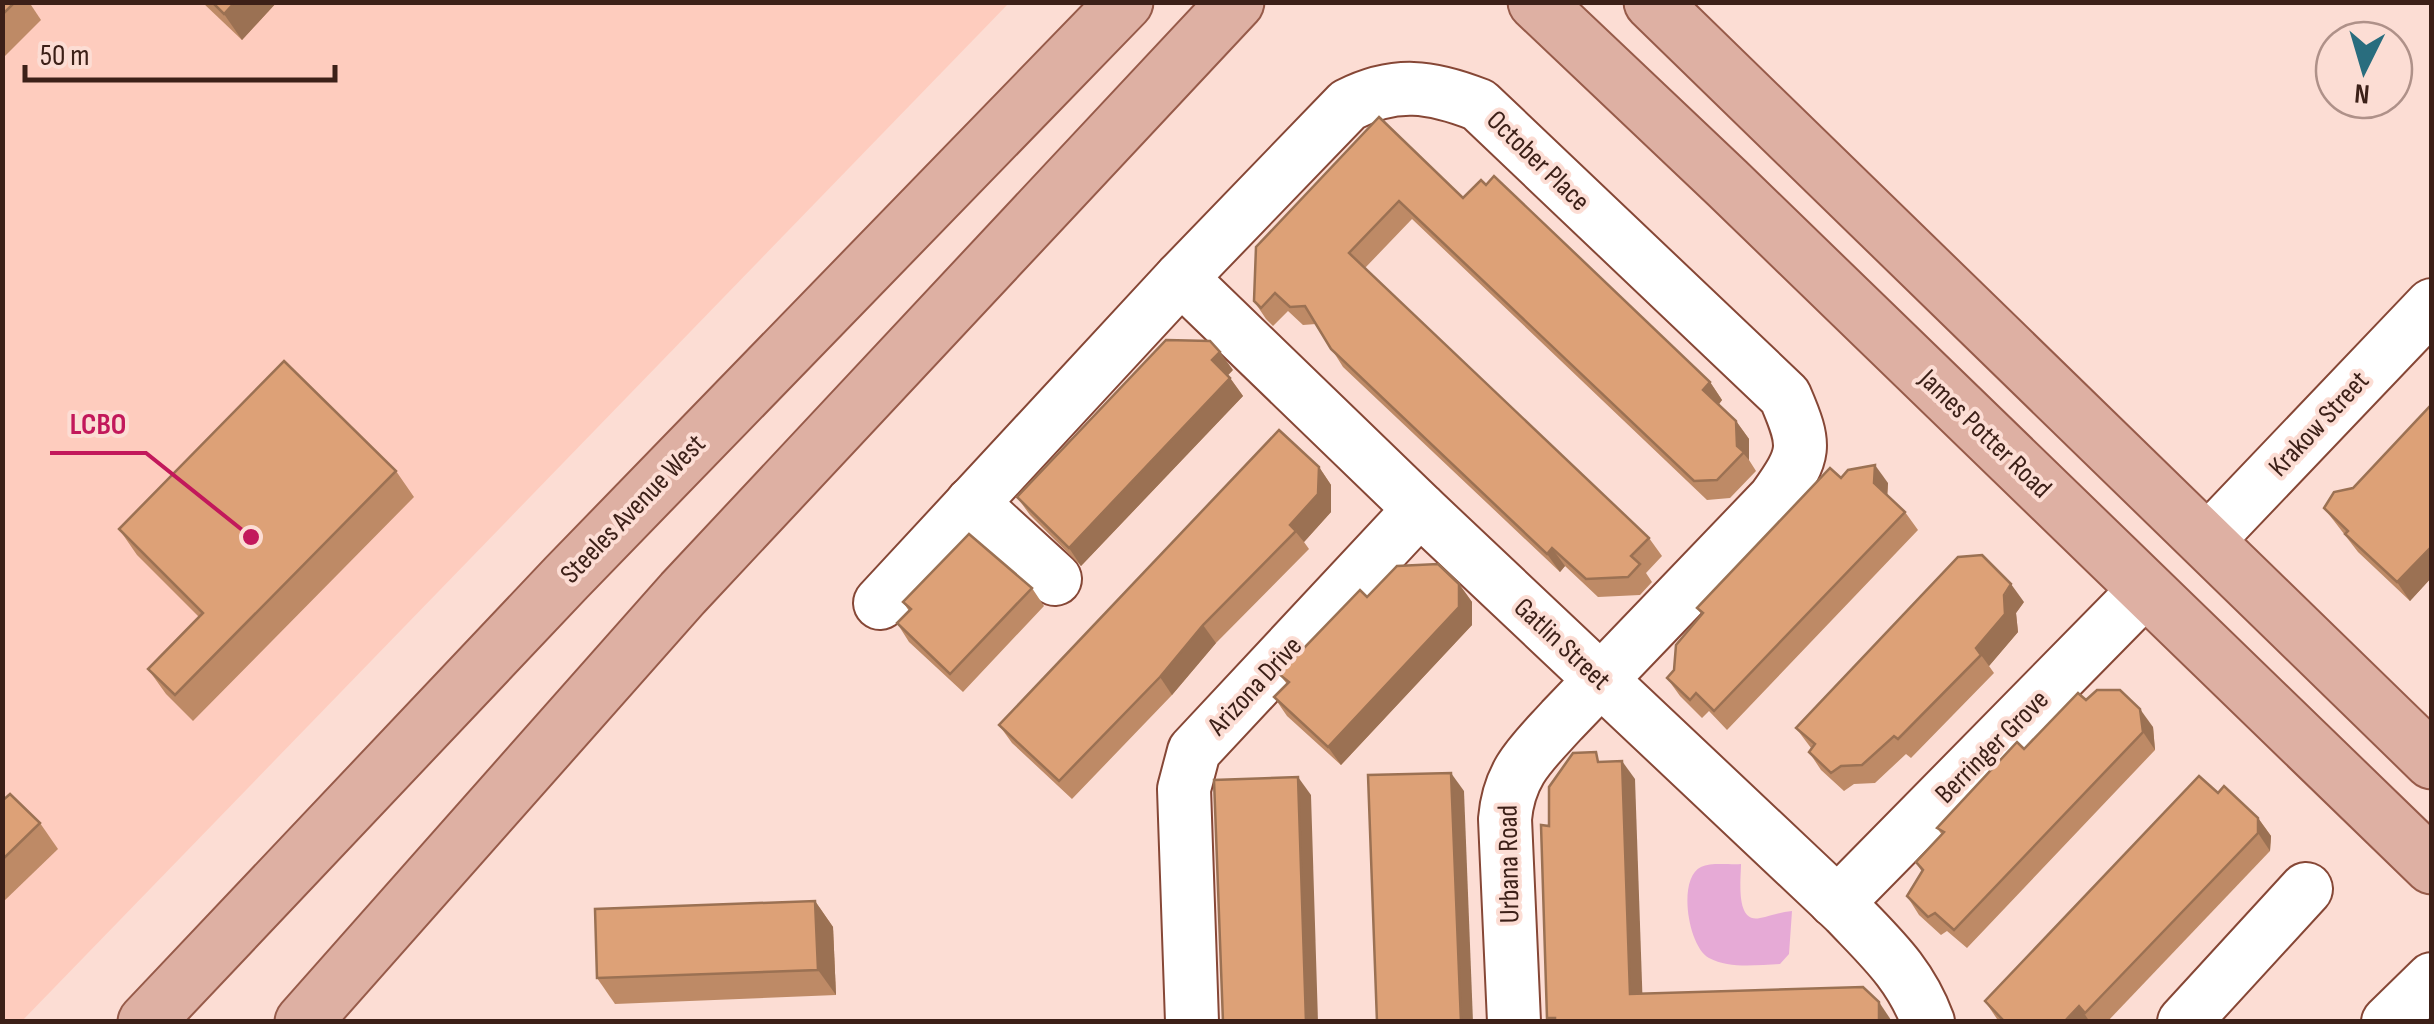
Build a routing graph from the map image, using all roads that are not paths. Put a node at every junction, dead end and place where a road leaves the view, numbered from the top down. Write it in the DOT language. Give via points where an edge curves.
graph roads {
  1 [pos="1125,2"];
  2 [pos="1236,2"];
  3 [pos="1536,2"];
  4 [pos="1652,2"];
  5 [pos="1181,278"];
  6 [pos="2432,305"];
  7 [pos="972,502"];
  8 [pos="1420,509"];
  9 [pos="2206,542"];
  10 [pos="1054,579"];
  11 [pos="2146,589"];
  12 [pos="880,603"];
  13 [pos="1599,680"];
  14 [pos="2432,761"];
  15 [pos="2432,866"];
  16 [pos="2306,889"];
  17 [pos="1836,901"];
  18 [pos="146,1022"];
  19 [pos="303,1022"];
  20 [pos="1192,1022"];
  21 [pos="1514,1022"];
  22 [pos="1928,1022"];
  23 [pos="2184,1022"];
  1 -- 18 [label="main road, Steeles Avenue West"];
  2 -- 19 [label="main road" via="683,593"];
  3 -- 11 [label="main road, James Potter Road"];
  4 -- 9 [label="main road"];
  5 -- 7 [label="street, October Place"];
  5 -- 8 [label="street, Gatlin Street"];
  5 -- 13 [label="street, October Place" via="1348,105 1369,94 1440,90 1479,105 1785,396 1800,430 1798,466"];
  6 -- 9 [label="street, Krakow Street"];
  7 -- 10 [label="street"];
  7 -- 12 [label="street, October Place"];
  8 -- 13 [label="street, Gatlin Street"];
  8 -- 20 [label="street, Arizona Drive" via="1194,751 1184,789"];
  9 -- 14 [label="main road"];
  11 -- 15 [label="main road, James Potter Road"];
  11 -- 17 [label="street, Berringer Grove"];
  13 -- 17 [label="street, Gatlin Street"];
  13 -- 21 [label="street, Urbana Road" via="1529,756 1508,790"];
  16 -- 23 [label="street"];
  17 -- 22 [label="street, Gatlin Street" via="1898,966"];
}
